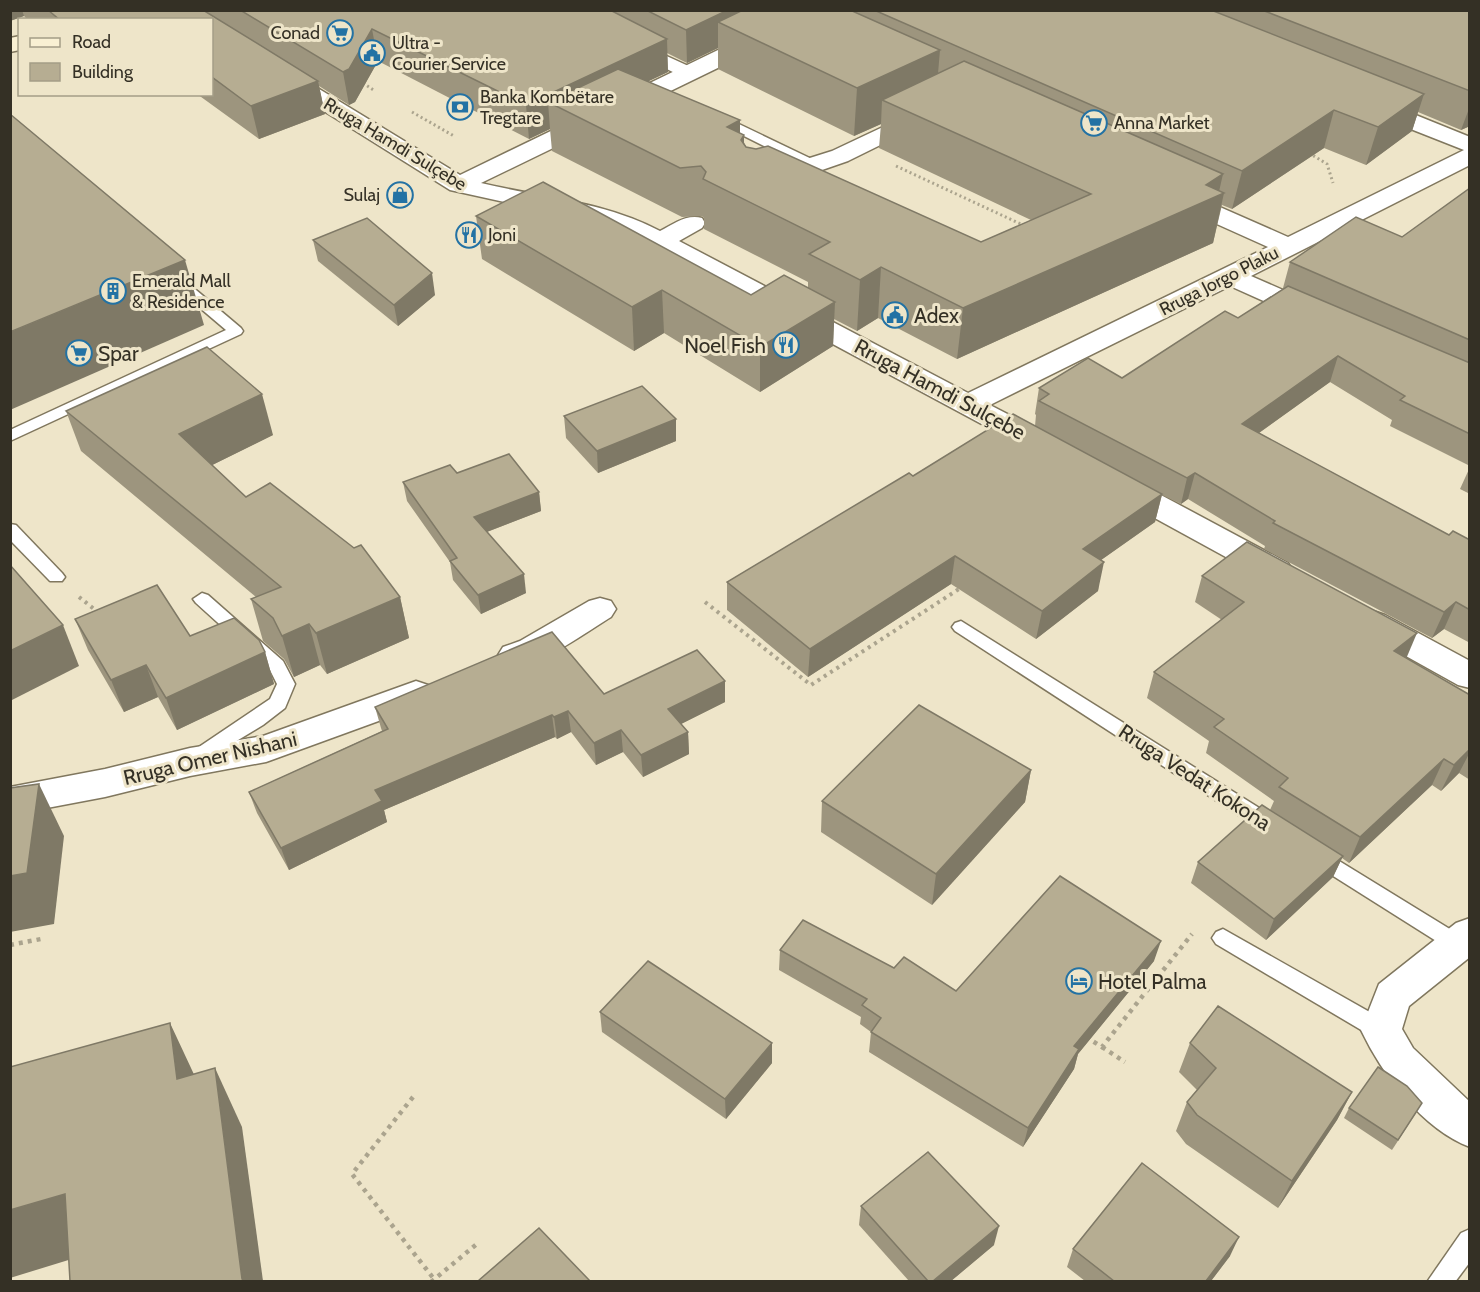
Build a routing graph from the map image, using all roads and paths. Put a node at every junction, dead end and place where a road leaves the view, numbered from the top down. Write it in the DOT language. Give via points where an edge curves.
graph roads {
  1 [pos="780,29"];
  2 [pos="213,33"];
  3 [pos="615,37"];
  4 [pos="689,73"];
  5 [pos="357,80"];
  6 [pos="375,91"];
  7 [pos="1351,97"];
  8 [pos="938,108"];
  9 [pos="412,112"];
  10 [pos="710,115"];
  11 [pos="454,136"];
  12 [pos="1470,145"];
  13 [pos="858,148"];
  14 [pos="1304,151"];
  15 [pos="1470,156"];
  16 [pos="802,174"];
  17 [pos="1333,183"];
  18 [pos="459,185"];
  19 [pos="755,189"];
  20 [pos="1159,189"];
  21 [pos="693,223"];
  22 [pos="1031,229"];
  23 [pos="662,240"];
  24 [pos="1287,246"];
  25 [pos="163,270"];
  26 [pos="1230,276"];
  27 [pos="1339,325"];
  28 [pos="968,404"];
  29 [pos="10,436"];
  30 [pos="1063,455"];
  31 [pos="1094,472"];
  32 [pos="10,529"];
  33 [pos="56,577"];
  34 [pos="965,585"];
  35 [pos="1303,585"];
  36 [pos="201,599"];
  37 [pos="705,602"];
  38 [pos="1344,608"];
  39 [pos="600,609"];
  40 [pos="961,627"];
  41 [pos="489,666"];
  42 [pos="1470,676"];
  43 [pos="446,682"];
  44 [pos="190,762"];
  45 [pos="10,801"];
  46 [pos="1200,924"];
  47 [pos="1223,938"];
  48 [pos="41,939"];
  49 [pos="1464,940"];
  50 [pos="10,945"];
  51 [pos="1381,1030"];
  52 [pos="1083,1035"];
  53 [pos="1102,1047"];
  54 [pos="1125,1062"];
  55 [pos="413,1097"];
  56 [pos="1470,1128"];
  57 [pos="1470,1241"];
  58 [pos="478,1243"];
  59 [pos="433,1280"];
  60 [pos="1439,1281"];
  1 -- 4 [label="street"];
  2 -- 18 [label="street, Rruga Hamdi Sulçebe"];
  3 -- 4 [label="street"];
  4 -- 18 [label="street"];
  5 -- 6 [label="path"];
  7 -- 12 [label="street"];
  8 -- 13 [label="street"];
  9 -- 11 [label="path"];
  10 -- 16 [label="lane"];
  13 -- 16 [label="street"];
  13 -- 22 [label="path"];
  14 -- 17 [label="path" via="1328,162"];
  15 -- 24 [label="street, Rruga Jorgo Plaku"];
  16 -- 19 [label="street"];
  18 -- 23 [label="street, Rruga Hamdi Sulçebe" via="622,221"];
  20 -- 24 [label="street"];
  21 -- 23 [label="street"];
  23 -- 28 [label="street, Rruga Hamdi Sulçebe"];
  24 -- 26 [label="street, Rruga Jorgo Plaku"];
  25 -- 29 [label="lane" via="236,332"];
  26 -- 27 [label="street"];
  26 -- 28 [label="street, Rruga Jorgo Plaku"];
  28 -- 30 [label="street, Rruga Hamdi Sulçebe"];
  31 -- 35 [label="street"];
  32 -- 33 [label="lane"];
  34 -- 37 [label="path" via="811,685"];
  36 -- 44 [label="lane" via="277,666 286,684 278,703"];
  38 -- 42 [label="street"];
  39 -- 41 [label="street" via="532,649"];
  40 -- 49 [label="lane, Rruga Vedat Kokona" via="1293,839"];
  43 -- 44 [label="street, Rruga Omer Nishani" via="266,749"];
  44 -- 45 [label="street, Rruga Omer Nishani"];
  46 -- 53 [label="path"];
  47 -- 51 [label="lane"];
  48 -- 50 [label="path"];
  49 -- 51 [label="street, Rruga Vedat Kokona" via="1393,996"];
  51 -- 56 [label="street" via="1398,1061"];
  52 -- 53 [label="path"];
  53 -- 54 [label="path"];
  55 -- 59 [label="path" via="352,1174"];
  57 -- 60 [label="lane"];
  58 -- 59 [label="path"];
}
